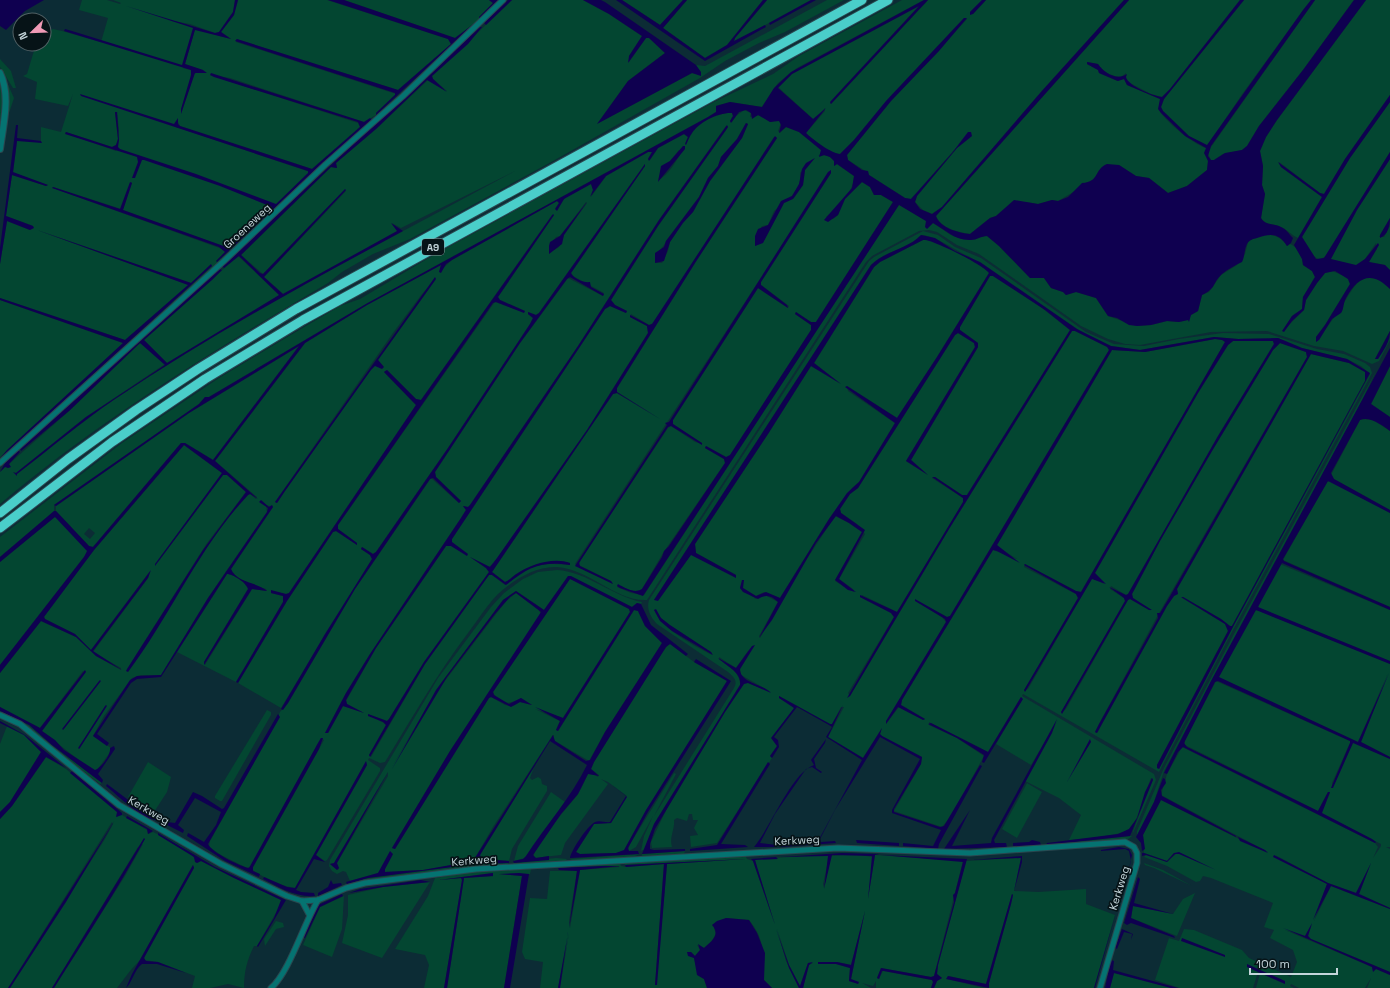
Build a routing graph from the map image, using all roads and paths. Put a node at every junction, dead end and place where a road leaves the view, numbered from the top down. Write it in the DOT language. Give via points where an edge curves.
graph roads {
  1 [pos="503,0"];
  2 [pos="862,0"];
  3 [pos="888,0"];
  4 [pos="0,73"];
  5 [pos="0,149"];
  6 [pos="0,463"];
  7 [pos="0,513"];
  8 [pos="0,528"];
  9 [pos="0,715"];
  10 [pos="318,900"];
  11 [pos="302,901"];
  12 [pos="310,914"];
  13 [pos="271,988"];
  14 [pos="1100,988"];
  1 -- 6 [label="street, Groeneweg" via="224,261"];
  2 -- 7 [label="highway, A9" via="290,313 136,410 68,458"];
  3 -- 8 [label="highway, A9" via="303,320 205,379 112,442"];
  4 -- 5 [label="street" via="5,98"];
  9 -- 11 [label="street, Kerkweg" via="20,724 134,815 221,864"];
  10 -- 11 [label="street, Kerkweg"];
  10 -- 12 [label="street"];
  10 -- 14 [label="street, Kerkweg" via="365,883 476,869 838,848 970,853 1125,842 1134,847 1137,863"];
  11 -- 12 [label="street"];
  12 -- 13 [label="street" via="282,975"];
}
